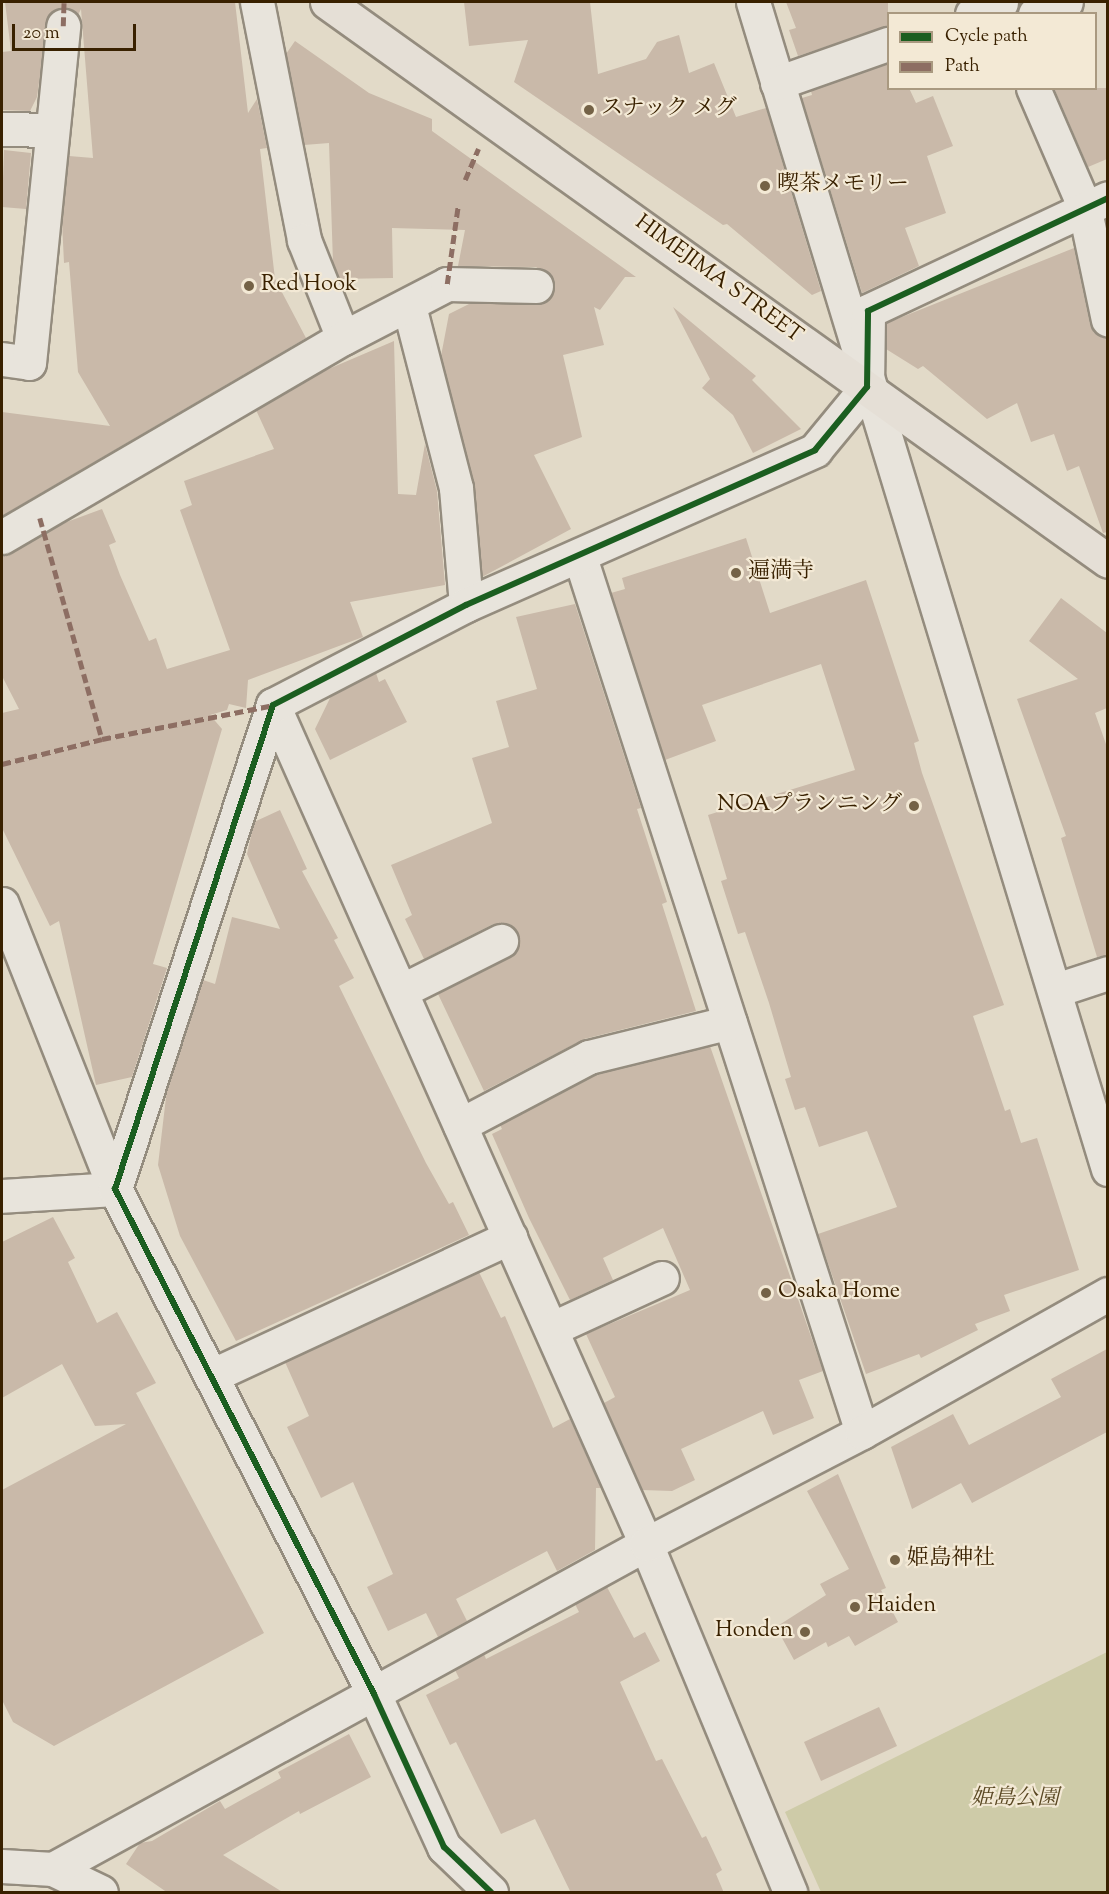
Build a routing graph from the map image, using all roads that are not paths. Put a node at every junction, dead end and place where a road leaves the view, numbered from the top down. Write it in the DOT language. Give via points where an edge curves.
graph roads {
  1 [pos="257,2"];
  2 [pos="327,2"];
  3 [pos="753,2"];
  4 [pos="1066,2"];
  5 [pos="1040,12"];
  6 [pos="63,26"];
  7 [pos="887,44"];
  8 [pos="777,83"];
  9 [pos="1034,90"];
  10 [pos="2,129"];
  11 [pos="52,130"];
  12 [pos="1096,202"];
  13 [pos="536,286"];
  14 [pos="410,306"];
  15 [pos="1107,320"];
  16 [pos="343,338"];
  17 [pos="2,359"];
  18 [pos="867,387"];
  19 [pos="2,537"];
  20 [pos="580,557"];
  21 [pos="1107,561"];
  22 [pos="466,605"];
  23 [pos="273,705"];
  24 [pos="2,904"];
  25 [pos="501,941"];
  26 [pos="1107,973"];
  27 [pos="1056,990"];
  28 [pos="401,991"];
  29 [pos="730,1022"];
  30 [pos="460,1125"];
  31 [pos="1107,1169"];
  32 [pos="116,1189"];
  33 [pos="2,1196"];
  34 [pos="510,1238"];
  35 [pos="662,1278"];
  36 [pos="1107,1294"];
  37 [pos="550,1329"];
  38 [pos="211,1376"];
  39 [pos="862,1432"];
  40 [pos="646,1544"];
  41 [pos="374,1694"];
  42 [pos="2,1866"];
  43 [pos="53,1869"];
  44 [pos="101,1893"];
  45 [pos="491,1893"];
  46 [pos="790,1893"];
  1 -- 16 [label="street" via="304,240"];
  2 -- 18 [label="main road, HIMEJIMA STREET"];
  3 -- 8 [label="street"];
  4 -- 5 [label="street"];
  6 -- 11 [label="street"];
  7 -- 8 [label="street"];
  8 -- 18 [label="street"];
  9 -- 12 [label="street"];
  10 -- 11 [label="street"];
  11 -- 17 [label="street" via="29,363"];
  12 -- 15 [label="street"];
  12 -- 18 [label="street" via="868,311"];
  13 -- 14 [label="street" via="447,284"];
  14 -- 16 [label="street"];
  14 -- 22 [label="street" via="456,488"];
  16 -- 19 [label="street"];
  18 -- 20 [label="street" via="815,450"];
  18 -- 21 [label="main road, HIMEJIMA STREET"];
  18 -- 27 [label="street"];
  20 -- 22 [label="street"];
  20 -- 29 [label="street"];
  22 -- 23 [label="street"];
  23 -- 28 [label="street"];
  23 -- 32 [label="street"];
  24 -- 32 [label="street"];
  25 -- 28 [label="street"];
  26 -- 27 [label="street"];
  27 -- 31 [label="street"];
  28 -- 30 [label="street"];
  29 -- 30 [label="street" via="589,1057"];
  29 -- 39 [label="street"];
  30 -- 34 [label="street"];
  32 -- 33 [label="street"];
  32 -- 38 [label="street"];
  34 -- 37 [label="street"];
  34 -- 38 [label="street"];
  35 -- 37 [label="street"];
  36 -- 39 [label="street"];
  37 -- 40 [label="street"];
  38 -- 41 [label="street"];
  39 -- 40 [label="street"];
  40 -- 41 [label="street"];
  40 -- 46 [label="street"];
  41 -- 43 [label="street"];
  41 -- 45 [label="street" via="444,1848"];
  42 -- 43 [label="street"];
  43 -- 44 [label="street"];
}
